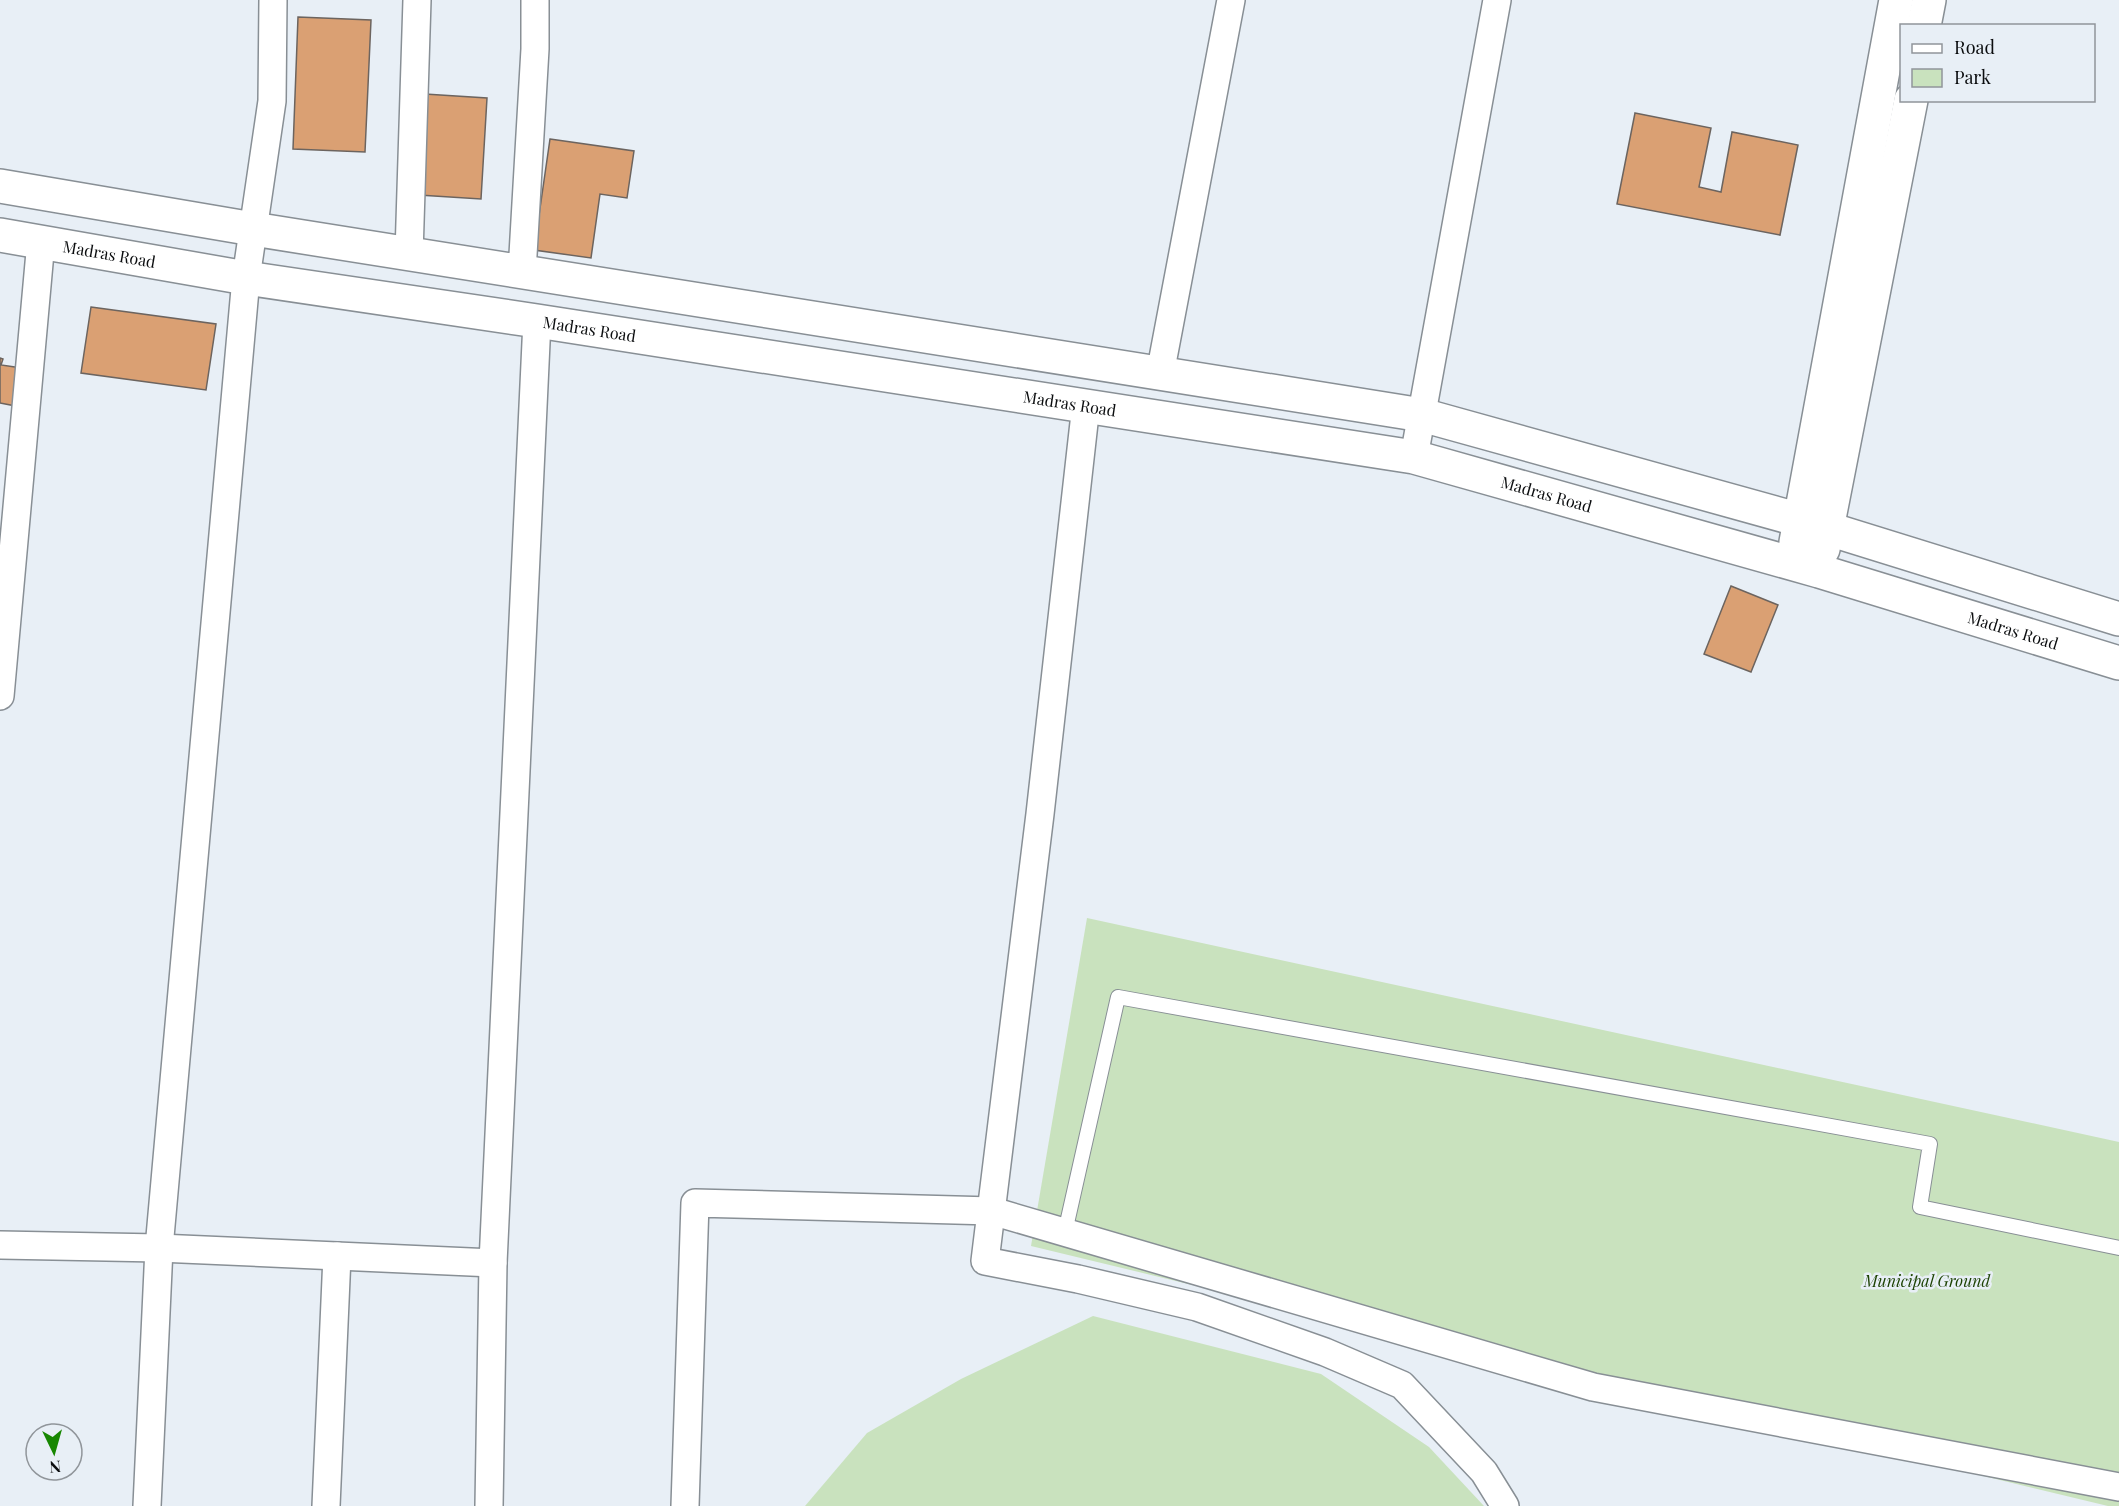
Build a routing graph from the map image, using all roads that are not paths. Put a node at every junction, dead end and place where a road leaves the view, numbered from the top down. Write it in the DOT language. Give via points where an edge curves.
graph roads {
  1 [pos="273,0"];
  2 [pos="417,0"];
  3 [pos="536,0"];
  4 [pos="1231,0"];
  5 [pos="1497,0"];
  6 [pos="1896,0"];
  7 [pos="1929,0"];
  8 [pos="1924,24"];
  9 [pos="1911,102"];
  10 [pos="0,186"];
  11 [pos="253,229"];
  12 [pos="0,235"];
  13 [pos="41,242"];
  14 [pos="409,254"];
  15 [pos="522,272"];
  16 [pos="246,278"];
  17 [pos="537,321"];
  18 [pos="1160,374"];
  19 [pos="1086,405"];
  20 [pos="1422,415"];
  21 [pos="1414,457"];
  22 [pos="1814,524"];
  23 [pos="1806,568"];
  24 [pos="2119,619"];
  25 [pos="2119,663"];
  26 [pos="1,678"];
  27 [pos="992,1211"];
  28 [pos="1065,1232"];
  29 [pos="0,1245"];
  30 [pos="159,1248"];
  31 [pos="2119,1248"];
  32 [pos="337,1256"];
  33 [pos="493,1263"];
  34 [pos="2119,1487"];
  35 [pos="147,1506"];
  36 [pos="326,1506"];
  37 [pos="489,1506"];
  38 [pos="685,1506"];
  39 [pos="1505,1506"];
  1 -- 11 [label="street" via="272,101"];
  2 -- 14 [label="street"];
  3 -- 15 [label="street"];
  4 -- 18 [label="street"];
  5 -- 20 [label="street"];
  6 -- 22 [label="main road"];
  7 -- 8 [label="main road"];
  9 -- 22 [label="main road"];
  10 -- 11 [label="main road"];
  11 -- 14 [label="main road"];
  11 -- 16 [label="street"];
  12 -- 13 [label="main road, Madras Road"];
  13 -- 16 [label="main road, Madras Road"];
  13 -- 26 [label="street"];
  14 -- 15 [label="main road"];
  15 -- 18 [label="main road"];
  16 -- 17 [label="main road, Madras Road"];
  16 -- 30 [label="street"];
  17 -- 19 [label="main road, Madras Road"];
  17 -- 33 [label="street"];
  18 -- 20 [label="main road"];
  19 -- 21 [label="main road, Madras Road"];
  19 -- 27 [label="street"];
  20 -- 21 [label="street"];
  20 -- 22 [label="main road"];
  21 -- 23 [label="main road, Madras Road"];
  22 -- 23 [label="main road"];
  22 -- 24 [label="main road"];
  23 -- 25 [label="main road, Madras Road"];
  27 -- 28 [label="street"];
  27 -- 38 [label="street" via="695,1203"];
  27 -- 39 [label="street" via="985,1261 1197,1307 1325,1352 1402,1385 1484,1472"];
  28 -- 31 [label="lane" via="1118,997 1930,1144 1920,1207"];
  28 -- 34 [label="street" via="1593,1387"];
  29 -- 30 [label="street"];
  30 -- 32 [label="street"];
  30 -- 35 [label="street"];
  32 -- 33 [label="street"];
  32 -- 36 [label="street"];
  33 -- 37 [label="street"];
}
